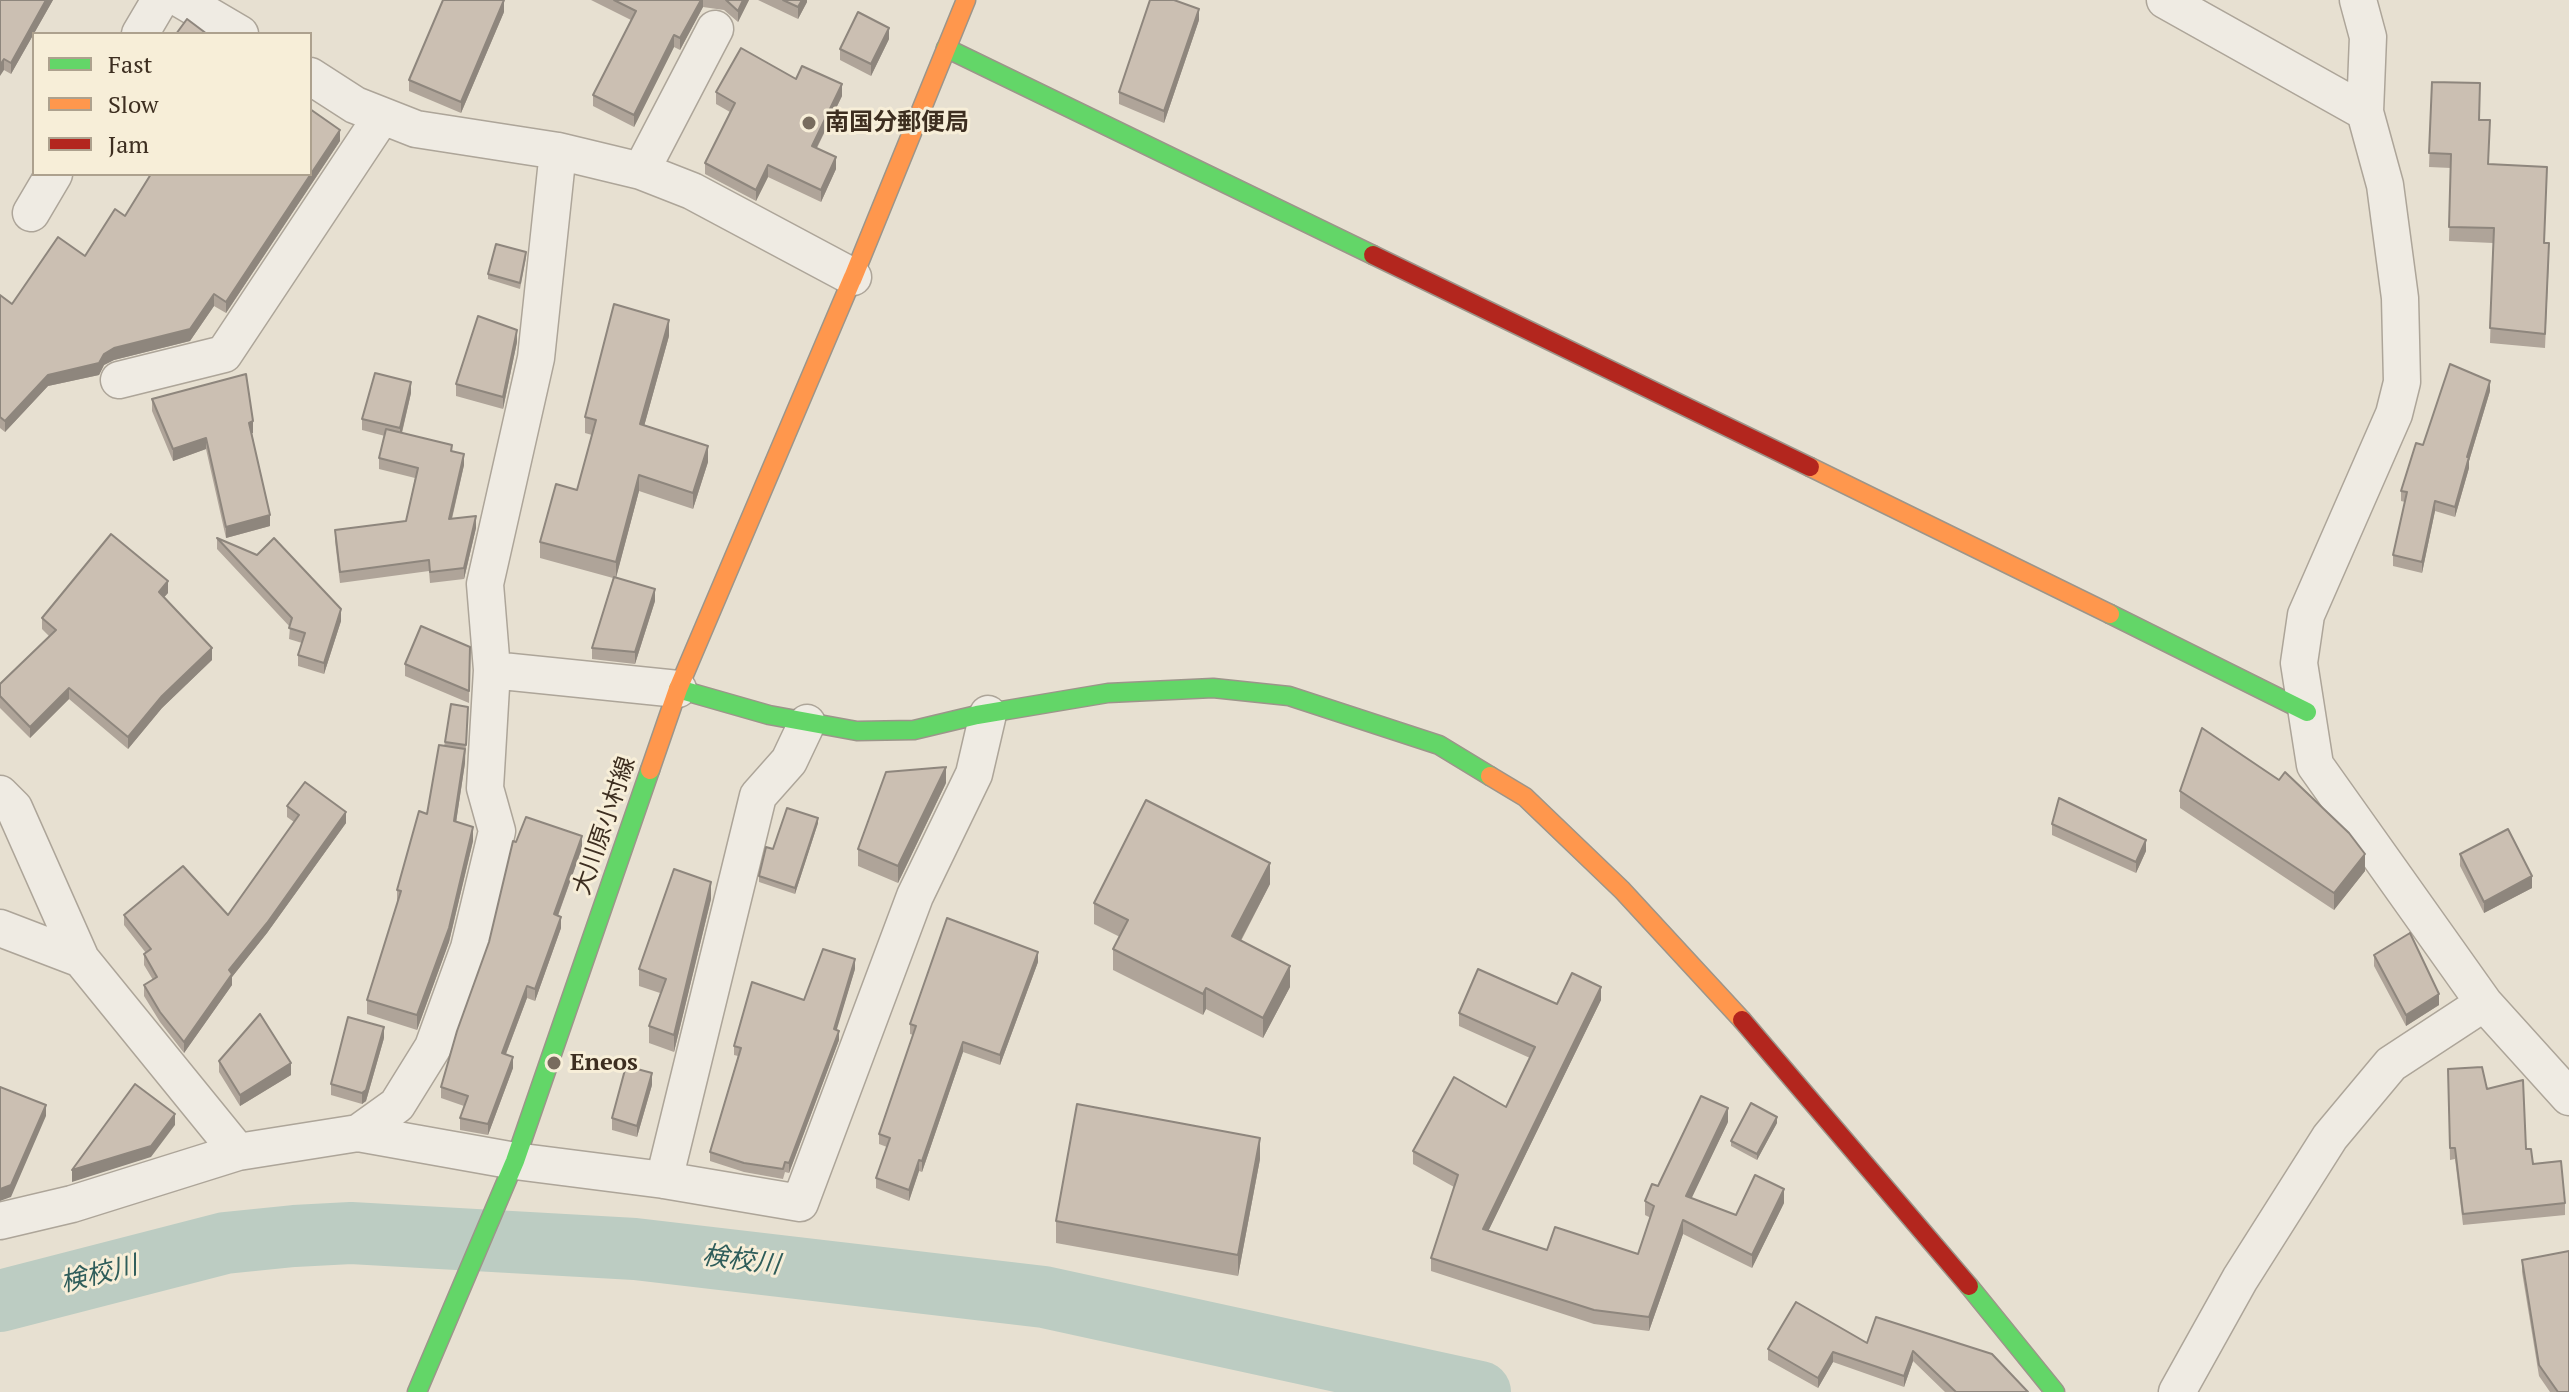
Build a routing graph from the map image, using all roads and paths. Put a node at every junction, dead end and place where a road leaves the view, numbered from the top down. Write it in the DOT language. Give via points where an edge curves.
graph roads {
  1 [pos="160,0"];
  2 [pos="182,0"];
  3 [pos="966,0"];
  4 [pos="2165,0"];
  5 [pos="2358,0"];
  6 [pos="715,29"];
  7 [pos="141,32"];
  8 [pos="237,32"];
  9 [pos="946,48"];
  10 [pos="312,77"];
  11 [pos="2365,112"];
  12 [pos="382,116"];
  13 [pos="558,151"];
  14 [pos="641,171"];
  15 [pos="53,176"];
  16 [pos="31,213"];
  17 [pos="852,278"];
  18 [pos="119,380"];
  19 [pos="492,670"];
  20 [pos="678,689"];
  21 [pos="2307,712"];
  22 [pos="988,714"];
  23 [pos="807,723"];
  24 [pos="0,794"];
  25 [pos="0,928"];
  26 [pos="81,959"];
  27 [pos="2484,1003"];
  28 [pos="2569,1097"];
  29 [pos="358,1133"];
  30 [pos="238,1152"];
  31 [pos="515,1161"];
  32 [pos="664,1180"];
  33 [pos="0,1221"];
  34 [pos="417,1392"];
  35 [pos="2055,1392"];
  36 [pos="2177,1392"];
  1 -- 7 [label="street"];
  2 -- 8 [label="street"];
  3 -- 9 [label="street, 大川原小村線"];
  4 -- 11 [label="street"];
  5 -- 11 [label="street" via="2368,37"];
  6 -- 14 [label="street"];
  9 -- 17 [label="street, 大川原小村線"];
  9 -- 21 [label="street"];
  10 -- 12 [label="street"];
  11 -- 21 [label="street" via="2385,185 2400,298 2402,382 2394,414 2306,615 2299,663"];
  12 -- 13 [label="street" via="416,129"];
  12 -- 18 [label="street" via="224,354"];
  13 -- 14 [label="street"];
  13 -- 19 [label="street" via="536,358 485,584"];
  14 -- 17 [label="street" via="692,191"];
  15 -- 16 [label="street"];
  17 -- 20 [label="street, 大川原小村線"];
  19 -- 20 [label="street"];
  19 -- 29 [label="street" via="485,788 497,831 469,948 433,1047 397,1105"];
  20 -- 23 [label="street"];
  20 -- 31 [label="street, 大川原小村線"];
  21 -- 27 [label="street" via="2315,765"];
  22 -- 23 [label="street" via="914,730 857,731"];
  22 -- 32 [label="street" via="974,774 915,896 800,1203"];
  22 -- 35 [label="street" via="1108,693 1213,688 1289,696 1439,745 1525,797 1622,890 1738,1016"];
  23 -- 32 [label="street" via="789,761 758,796"];
  24 -- 26 [label="street" via="14,808"];
  25 -- 26 [label="street"];
  26 -- 30 [label="street"];
  27 -- 28 [label="street"];
  27 -- 36 [label="street" via="2391,1064 2330,1137 2240,1279"];
  29 -- 30 [label="street"];
  29 -- 31 [label="street"];
  30 -- 33 [label="street"];
  31 -- 32 [label="street"];
  31 -- 34 [label="street, 大川原小村線"];
}
